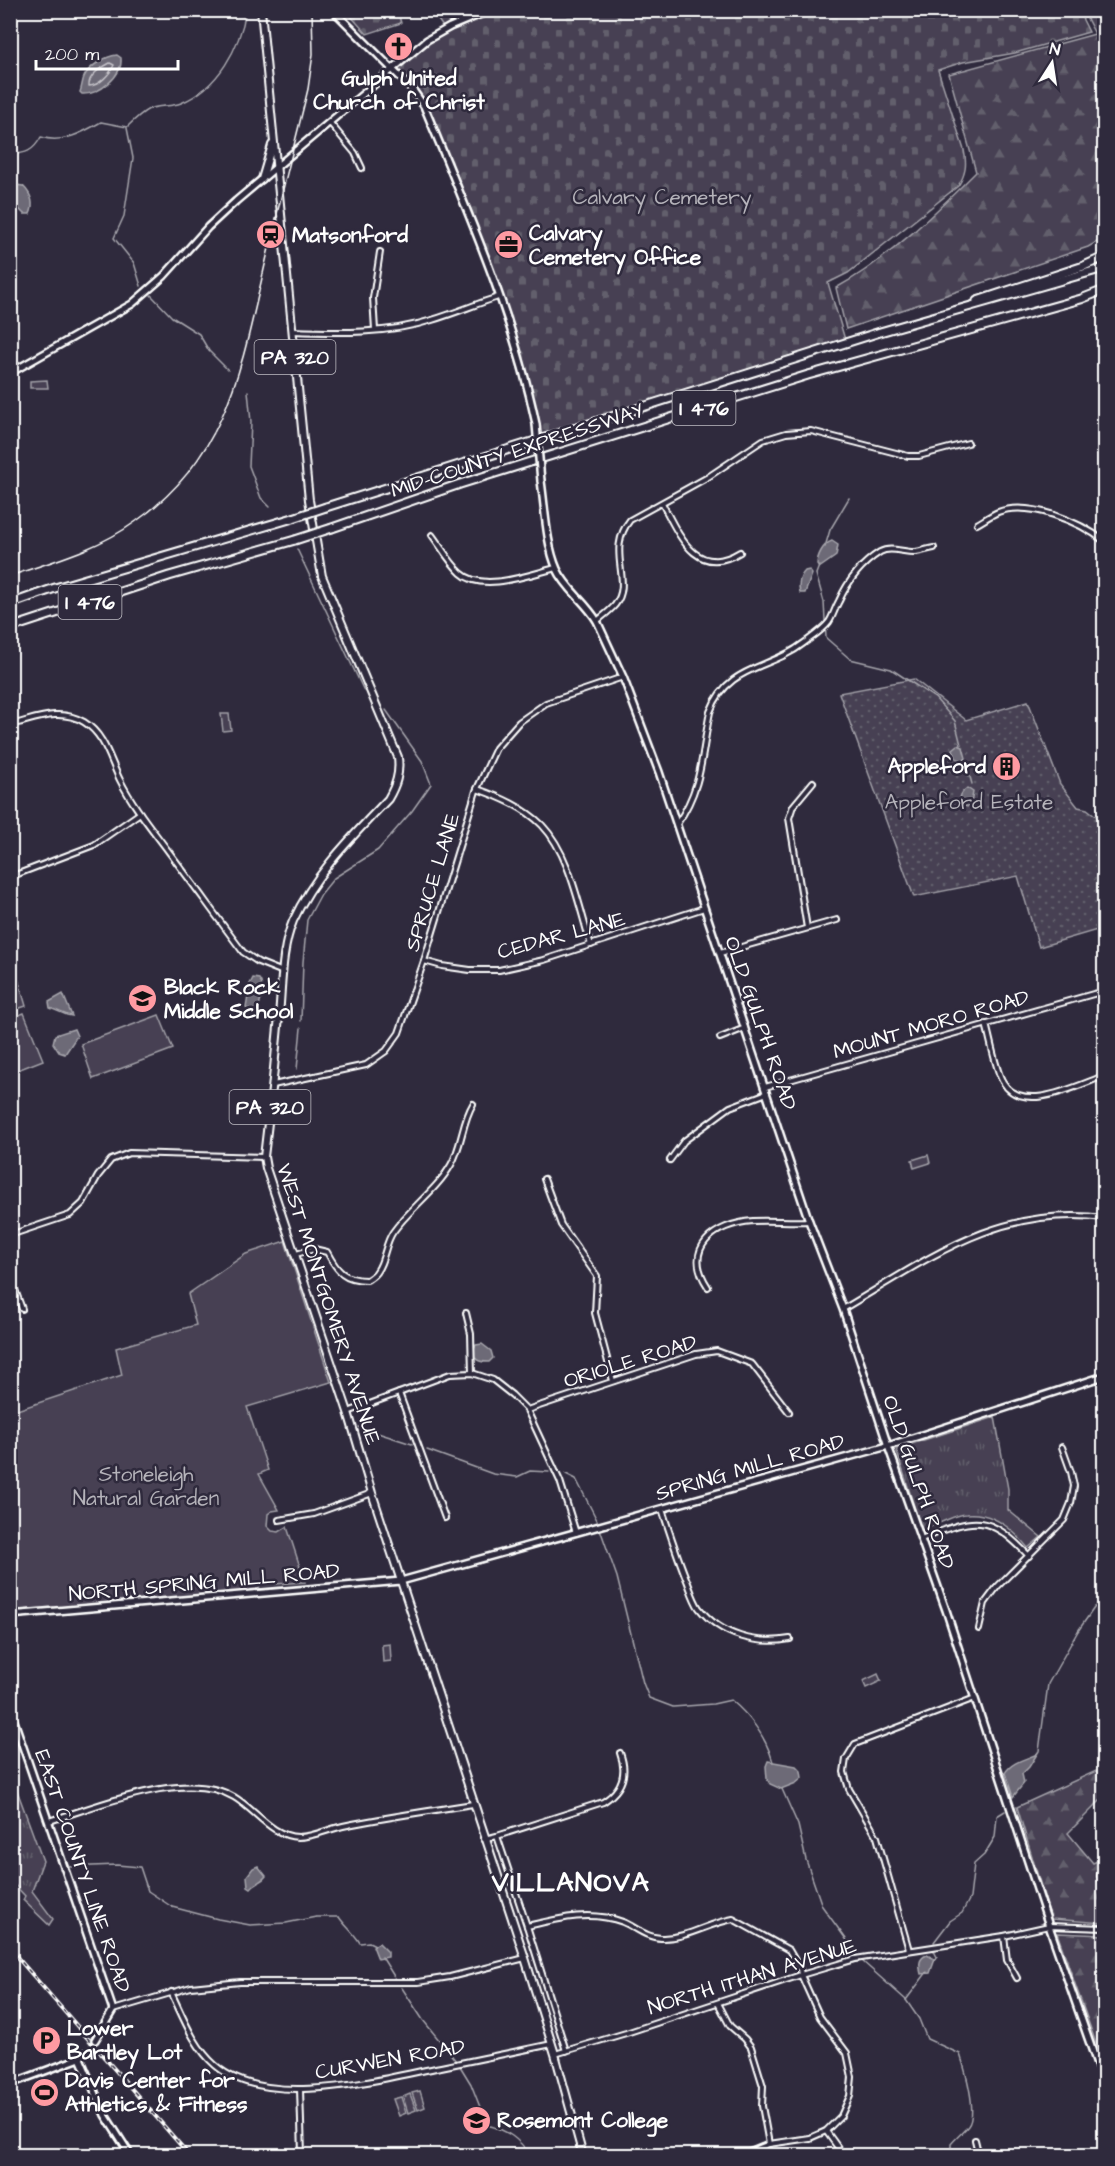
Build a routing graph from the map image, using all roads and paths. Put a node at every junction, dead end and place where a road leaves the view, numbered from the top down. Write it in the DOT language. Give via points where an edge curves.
graph roads {
  1 [pos="261,10"];
  2 [pos="333,10"];
  3 [pos="491,10"];
  4 [pos="393,70"];
  5 [pos="330,123"];
  6 [pos="274,138"];
  7 [pos="276,167"];
  8 [pos="362,168"];
  9 [pos="262,179"];
  10 [pos="380,252"];
  11 [pos="1104,257"];
  12 [pos="1104,268"];
  13 [pos="1104,290"];
  14 [pos="498,297"];
  15 [pos="901,326"];
  16 [pos="375,330"];
  17 [pos="292,331"];
  18 [pos="11,374"];
  19 [pos="968,443"];
  20 [pos="662,503"];
  21 [pos="977,524"];
  22 [pos="432,535"];
  23 [pos="1104,541"];
  24 [pos="934,548"];
  25 [pos="740,552"];
  26 [pos="556,568"];
  27 [pos="10,604"];
  28 [pos="597,621"];
  29 [pos="10,628"];
  30 [pos="622,677"];
  31 [pos="18,723"];
  32 [pos="813,782"];
  33 [pos="477,789"];
  34 [pos="140,813"];
  35 [pos="677,824"];
  36 [pos="10,877"];
  37 [pos="704,908"];
  38 [pos="837,920"];
  39 [pos="807,928"];
  40 [pos="591,945"];
  41 [pos="720,953"];
  42 [pos="424,961"];
  43 [pos="283,972"];
  44 [pos="1104,991"];
  45 [pos="986,1024"];
  46 [pos="746,1028"];
  47 [pos="720,1038"];
  48 [pos="1104,1076"];
  49 [pos="273,1084"];
  50 [pos="766,1090"];
  51 [pos="474,1104"];
  52 [pos="264,1157"];
  53 [pos="670,1160"];
  54 [pos="544,1179"];
  55 [pos="1104,1218"];
  56 [pos="809,1221"];
  57 [pos="10,1235"];
  58 [pos="296,1254"];
  59 [pos="10,1276"];
  60 [pos="708,1287"];
  61 [pos="22,1309"];
  62 [pos="843,1309"];
  63 [pos="466,1313"];
  64 [pos="472,1373"];
  65 [pos="1104,1376"];
  66 [pos="613,1381"];
  67 [pos="399,1393"];
  68 [pos="527,1410"];
  69 [pos="348,1412"];
  70 [pos="789,1412"];
  71 [pos="888,1446"];
  72 [pos="1062,1447"];
  73 [pos="372,1493"];
  74 [pos="662,1509"];
  75 [pos="445,1518"];
  76 [pos="279,1520"];
  77 [pos="576,1533"];
  78 [pos="921,1539"];
  79 [pos="1029,1556"];
  80 [pos="401,1581"];
  81 [pos="10,1615"];
  82 [pos="979,1629"];
  83 [pos="790,1640"];
  84 [pos="975,1698"];
  85 [pos="10,1709"];
  86 [pos="620,1753"];
  87 [pos="473,1804"];
  88 [pos="49,1821"];
  89 [pos="496,1836"];
  90 [pos="484,1839"];
  91 [pos="1104,1857"];
  92 [pos="1104,1888"];
  93 [pos="527,1926"];
  94 [pos="1049,1926"];
  95 [pos="1104,1928"];
  96 [pos="1004,1936"];
  97 [pos="909,1950"];
  98 [pos="525,1958"];
  99 [pos="801,1975"];
  100 [pos="1017,1978"];
  101 [pos="171,1992"];
  102 [pos="718,2003"];
  103 [pos="113,2010"];
  104 [pos="95,2040"];
  105 [pos="552,2044"];
  106 [pos="566,2051"];
  107 [pos="85,2053"];
  108 [pos="555,2054"];
  109 [pos="80,2058"];
  110 [pos="10,2084"];
  111 [pos="1104,2084"];
  112 [pos="300,2089"];
  113 [pos="826,2131"];
  114 [pos="975,2140"];
  115 [pos="769,2144"];
  116 [pos="303,2155"];
  117 [pos="131,2156"];
  118 [pos="583,2156"];
  119 [pos="740,2156"];
  120 [pos="844,2156"];
  121 [pos="979,2156"];
  1 -- 6 [label="main road, PA 320"];
  2 -- 4 [label="street, OLD GULPH ROAD"];
  3 -- 4 [label="street" via="439,32"];
  4 -- 5 [label="street"];
  4 -- 14 [label="street, OLD GULPH ROAD" via="424,106"];
  5 -- 7 [label="street"];
  5 -- 8 [label="street" via="356,153"];
  6 -- 7 [label="main road, PA 320"];
  6 -- 9 [label="main road"];
  7 -- 9 [label="street"];
  7 -- 17 [label="main road, WEST MONTGOMERY AVENUE / PA 320"];
  9 -- 18 [label="street" via="132,304"];
  10 -- 16 [label="street" via="373,298"];
  11 -- 15 [label="highway"];
  12 -- 15 [label="highway, MID-COUNTY EXPRESSWAY / I 476"];
  13 -- 29 [label="highway, MID-COUNTY EXPRESSWAY / I 476, bridge" via="797,378"];
  14 -- 16 [label="street" via="432,320"];
  14 -- 26 [label="street, OLD GULPH ROAD, bridge" via="530,395"];
  15 -- 27 [label="highway, MID-COUNTY EXPRESSWAY / I 476, bridge"];
  16 -- 17 [label="street"];
  17 -- 43 [label="main road, WEST MONTGOMERY AVENUE / PA 320" via="309,500 322,576 398,757 399,768 388,799 326,865 311,889 293,922"];
  19 -- 20 [label="street" via="908,456 811,431 786,433 763,440"];
  20 -- 25 [label="street" via="684,543 694,553 719,561"];
  20 -- 28 [label="street" via="630,520 622,529 618,546 621,593 615,606"];
  21 -- 23 [label="street" via="999,512 1032,509 1071,522"];
  22 -- 26 [label="street" via="460,573 471,580 496,582"];
  24 -- 35 [label="street" via="914,552 883,550 864,562 825,626 802,645 737,676 718,695 710,712 699,780 690,805"];
  26 -- 28 [label="street, OLD GULPH ROAD"];
  28 -- 30 [label="street, OLD GULPH ROAD"];
  30 -- 33 [label="street, SPRUCE LANE" via="546,703 519,722 496,748"];
  30 -- 35 [label="street, OLD GULPH ROAD"];
  31 -- 34 [label="street" via="52,714 86,723 105,745 120,781"];
  32 -- 39 [label="street" via="793,806 789,818"];
  33 -- 40 [label="street" via="521,808 542,825 566,864"];
  33 -- 42 [label="street, SPRUCE LANE"];
  34 -- 36 [label="street" via="94,845"];
  34 -- 43 [label="street" via="243,952"];
  35 -- 37 [label="street, OLD GULPH ROAD"];
  37 -- 40 [label="street, CEDAR LANE"];
  37 -- 41 [label="street, OLD GULPH ROAD"];
  38 -- 39 [label="street"];
  39 -- 41 [label="street"];
  40 -- 42 [label="street, CEDAR LANE" via="499,970 470,970"];
  41 -- 46 [label="street, OLD GULPH ROAD"];
  42 -- 49 [label="street, SPRUCE LANE" via="399,1033 386,1051 366,1065"];
  43 -- 49 [label="main road, WEST MONTGOMERY AVENUE / PA 320"];
  44 -- 45 [label="street, MOUNT MORO ROAD"];
  45 -- 48 [label="street" via="1002,1082 1013,1094 1040,1097"];
  45 -- 50 [label="street, MOUNT MORO ROAD"];
  46 -- 47 [label="street"];
  46 -- 50 [label="street, OLD GULPH ROAD"];
  49 -- 52 [label="main road, WEST MONTGOMERY AVENUE / PA 320"];
  50 -- 53 [label="street, MOUNT MORO ROAD" via="730,1107 684,1141"];
  50 -- 56 [label="street, OLD GULPH ROAD"];
  51 -- 58 [label="street" via="467,1114 452,1164 391,1234 377,1271 366,1281 354,1280 337,1270 327,1252 314,1249"];
  52 -- 57 [label="street" via="129,1153 111,1160 83,1203 70,1215"];
  52 -- 58 [label="main road, WEST MONTGOMERY AVENUE / PA 320"];
  54 -- 66 [label="street" via="561,1224 597,1276 595,1313"];
  55 -- 62 [label="street" via="1043,1217 987,1230 935,1254"];
  56 -- 60 [label="street" via="752,1221 711,1234 698,1255 701,1276"];
  56 -- 62 [label="street, OLD GULPH ROAD"];
  58 -- 69 [label="main road, WEST MONTGOMERY AVENUE / PA 320"];
  59 -- 61 [label="street"];
  62 -- 71 [label="street, OLD GULPH ROAD"];
  63 -- 64 [label="street"];
  64 -- 67 [label="street" via="450,1374"];
  64 -- 68 [label="street" via="493,1380"];
  65 -- 71 [label="street, SPRING MILL ROAD"];
  66 -- 68 [label="street, ORIOLE ROAD"];
  66 -- 70 [label="street, ORIOLE ROAD" via="717,1351 752,1364"];
  67 -- 69 [label="street"];
  67 -- 75 [label="street"];
  68 -- 77 [label="street" via="560,1481"];
  69 -- 73 [label="main road, WEST MONTGOMERY AVENUE / PA 320"];
  71 -- 74 [label="street, SPRING MILL ROAD"];
  71 -- 78 [label="street, OLD GULPH ROAD"];
  72 -- 79 [label="street" via="1074,1486 1071,1503 1064,1520"];
  73 -- 76 [label="street" via="314,1514"];
  73 -- 80 [label="main road, WEST MONTGOMERY AVENUE / PA 320"];
  74 -- 77 [label="street, SPRING MILL ROAD"];
  74 -- 83 [label="street" via="697,1605 712,1621 758,1642"];
  77 -- 80 [label="street, SPRING MILL ROAD"];
  78 -- 79 [label="street" via="963,1522 984,1523 1002,1530"];
  78 -- 84 [label="street, OLD GULPH ROAD"];
  79 -- 82 [label="street" via="985,1603"];
  80 -- 81 [label="street, NORTH SPRING MILL ROAD"];
  80 -- 87 [label="main road, WEST MONTGOMERY AVENUE"];
  84 -- 94 [label="street, OLD GULPH ROAD"];
  84 -- 97 [label="street" via="855,1744 846,1759 844,1772 849,1789 877,1837"];
  85 -- 88 [label="street, EAST COUNTY LINE ROAD"];
  86 -- 89 [label="street" via="624,1776 615,1794 603,1802"];
  87 -- 88 [label="street" via="341,1826 300,1837 280,1834 221,1789 200,1786 151,1790"];
  87 -- 90 [label="main road, WEST MONTGOMERY AVENUE"];
  88 -- 103 [label="street, EAST COUNTY LINE ROAD"];
  89 -- 90 [label="street"];
  89 -- 93 [label="street"];
  90 -- 98 [label="main road, WEST MONTGOMERY AVENUE"];
  91 -- 92 [label="street" via="1100,1876"];
  93 -- 99 [label="street" via="567,1916 592,1915 661,1938 733,1919 789,1950"];
  93 -- 106 [label="street"];
  94 -- 95 [label="street, NORTH ITHAN AVENUE"];
  94 -- 96 [label="street, NORTH ITHAN AVENUE"];
  94 -- 111 [label="street, OLD GULPH ROAD"];
  96 -- 97 [label="street, NORTH ITHAN AVENUE"];
  96 -- 100 [label="street" via="1007,1960"];
  97 -- 99 [label="street, NORTH ITHAN AVENUE" via="855,1959"];
  98 -- 101 [label="street" via="418,1982 240,1982"];
  98 -- 105 [label="main road, WEST MONTGOMERY AVENUE"];
  99 -- 102 [label="street, NORTH ITHAN AVENUE"];
  99 -- 113 [label="street" via="820,2017 847,2052 851,2067 850,2096 841,2116"];
  101 -- 103 [label="street"];
  101 -- 112 [label="street, CURWEN ROAD" via="195,2040 216,2066 243,2082"];
  102 -- 106 [label="street, NORTH ITHAN AVENUE"];
  102 -- 115 [label="street" via="730,2026 751,2047 762,2086"];
  103 -- 104 [label="street"];
  105 -- 108 [label="main road, WEST MONTGOMERY AVENUE"];
  105 -- 112 [label="street, CURWEN ROAD" via="373,2081"];
  106 -- 108 [label="street, NORTH ITHAN AVENUE"];
  107 -- 109 [label="street"];
  108 -- 118 [label="main road, WEST MONTGOMERY AVENUE"];
  109 -- 110 [label="street"];
  109 -- 117 [label="street" via="105,2115"];
  112 -- 116 [label="street"];
  113 -- 115 [label="street" via="810,2138"];
  113 -- 120 [label="street"];
  114 -- 121 [label="street"];
  115 -- 119 [label="street"];
}
